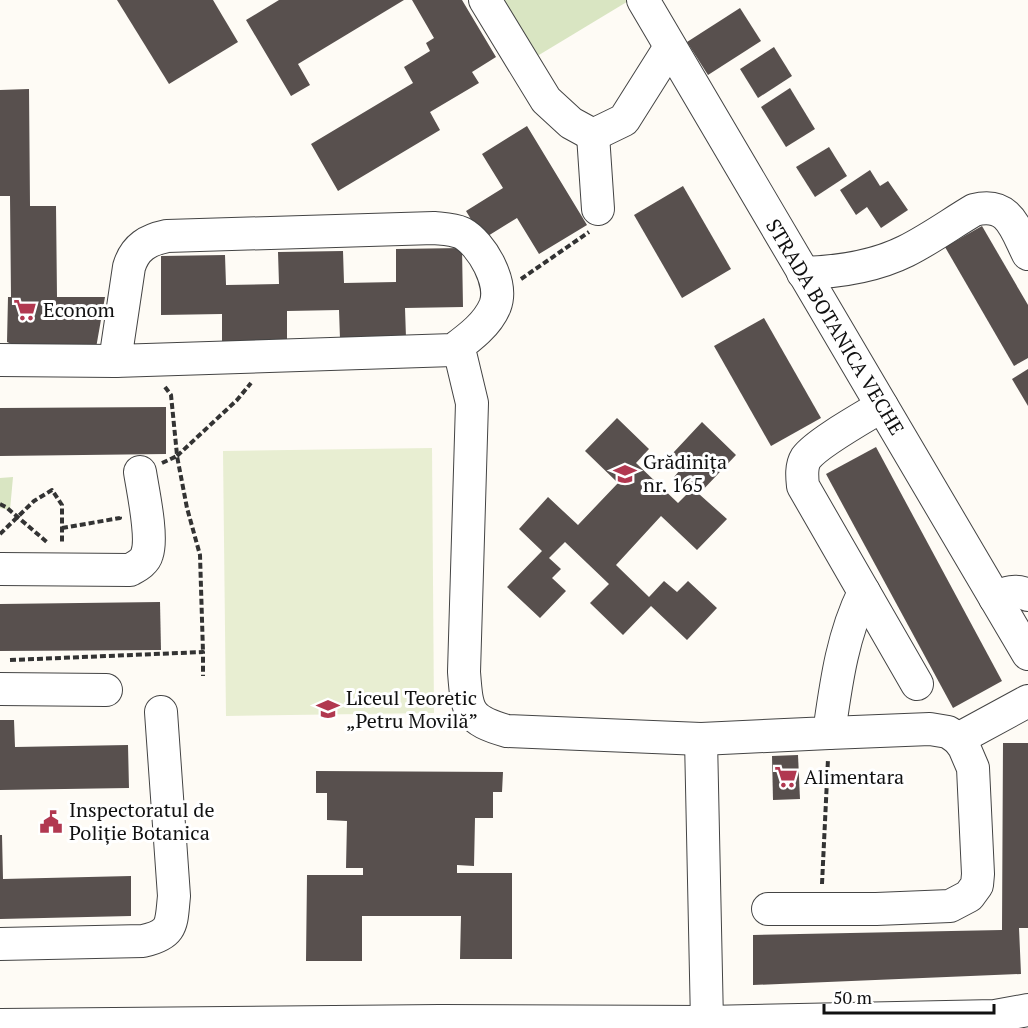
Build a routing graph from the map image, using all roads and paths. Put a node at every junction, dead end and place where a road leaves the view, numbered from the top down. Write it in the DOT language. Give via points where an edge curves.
graph roads {
  1 [pos="485,0"];
  2 [pos="643,0"];
  3 [pos="670,47"];
  4 [pos="593,135"];
  5 [pos="598,209"];
  6 [pos="1028,254"];
  7 [pos="803,273"];
  8 [pos="498,294"];
  9 [pos="453,350"];
  10 [pos="265,356"];
  11 [pos="160,359"];
  12 [pos="0,360"];
  13 [pos="116,361"];
  14 [pos="882,406"];
  15 [pos="140,472"];
  16 [pos="0,504"];
  17 [pos="19,517"];
  18 [pos="0,534"];
  19 [pos="67,564"];
  20 [pos="0,569"];
  21 [pos="864,592"];
  22 [pos="1028,595"];
  23 [pos="995,598"];
  24 [pos="1028,654"];
  25 [pos="0,661"];
  26 [pos="203,676"];
  27 [pos="917,684"];
  28 [pos="0,689"];
  29 [pos="106,690"];
  30 [pos="1028,701"];
  31 [pos="161,712"];
  32 [pos="829,733"];
  33 [pos="701,739"];
  34 [pos="958,739"];
  35 [pos="821,908"];
  36 [pos="768,909"];
  37 [pos="0,944"];
  38 [pos="1028,1010"];
  39 [pos="707,1022"];
  40 [pos="996,1022"];
  41 [pos="440,1024"];
  42 [pos="0,1025"];
  1 -- 4 [label="street" via="546,100 571,123"];
  2 -- 3 [label="street, STRADA BOTANICA VECHE"];
  3 -- 4 [label="street" via="624,120"];
  3 -- 7 [label="street, STRADA BOTANICA VECHE"];
  4 -- 5 [label="street"];
  5 -- 8 [label="path" via="597,220 587,235"];
  6 -- 7 [label="street" via="1008,216 985,207 890,258 837,272"];
  7 -- 14 [label="street, STRADA BOTANICA VECHE"];
  8 -- 9 [label="street" via="486,321"];
  8 -- 13 [label="street" via="495,276 473,241 451,229 167,236 152,239 133,254"];
  9 -- 10 [label="street"];
  9 -- 33 [label="street" via="461,357 472,403 464,672 468,705 474,718 507,731"];
  10 -- 11 [label="street"];
  10 -- 11 [label="path" via="263,370 237,400 177,456 171,395 161,381"];
  11 -- 13 [label="street"];
  12 -- 13 [label="street"];
  14 -- 21 [label="street" via="820,445 803,465 803,486"];
  14 -- 23 [label="street, STRADA BOTANICA VECHE"];
  15 -- 19 [label="street" via="148,539 142,563 130,570"];
  16 -- 17 [label="path"];
  17 -- 18 [label="path"];
  17 -- 19 [label="path"];
  17 -- 19 [label="path" via="52,490 62,505"];
  19 -- 20 [label="street"];
  21 -- 27 [label="street"];
  21 -- 32 [label="street" via="848,631 837,674"];
  22 -- 23 [label="street" via="1014,591"];
  23 -- 24 [label="street, STRADA BOTANICA VECHE"];
  25 -- 26 [label="path" via="203,652"];
  28 -- 29 [label="street"];
  30 -- 34 [label="street"];
  31 -- 37 [label="street" via="174,896 170,925 160,937 143,941"];
  32 -- 33 [label="street"];
  32 -- 34 [label="street" via="930,729 948,732"];
  32 -- 35 [label="path"];
  33 -- 39 [label="street"];
  34 -- 35 [label="street" via="973,768 978,874 977,885 969,896 950,906"];
  35 -- 36 [label="street"];
  38 -- 40 [label="street"];
  39 -- 40 [label="street"];
  39 -- 41 [label="street"];
  41 -- 42 [label="street"];
}
